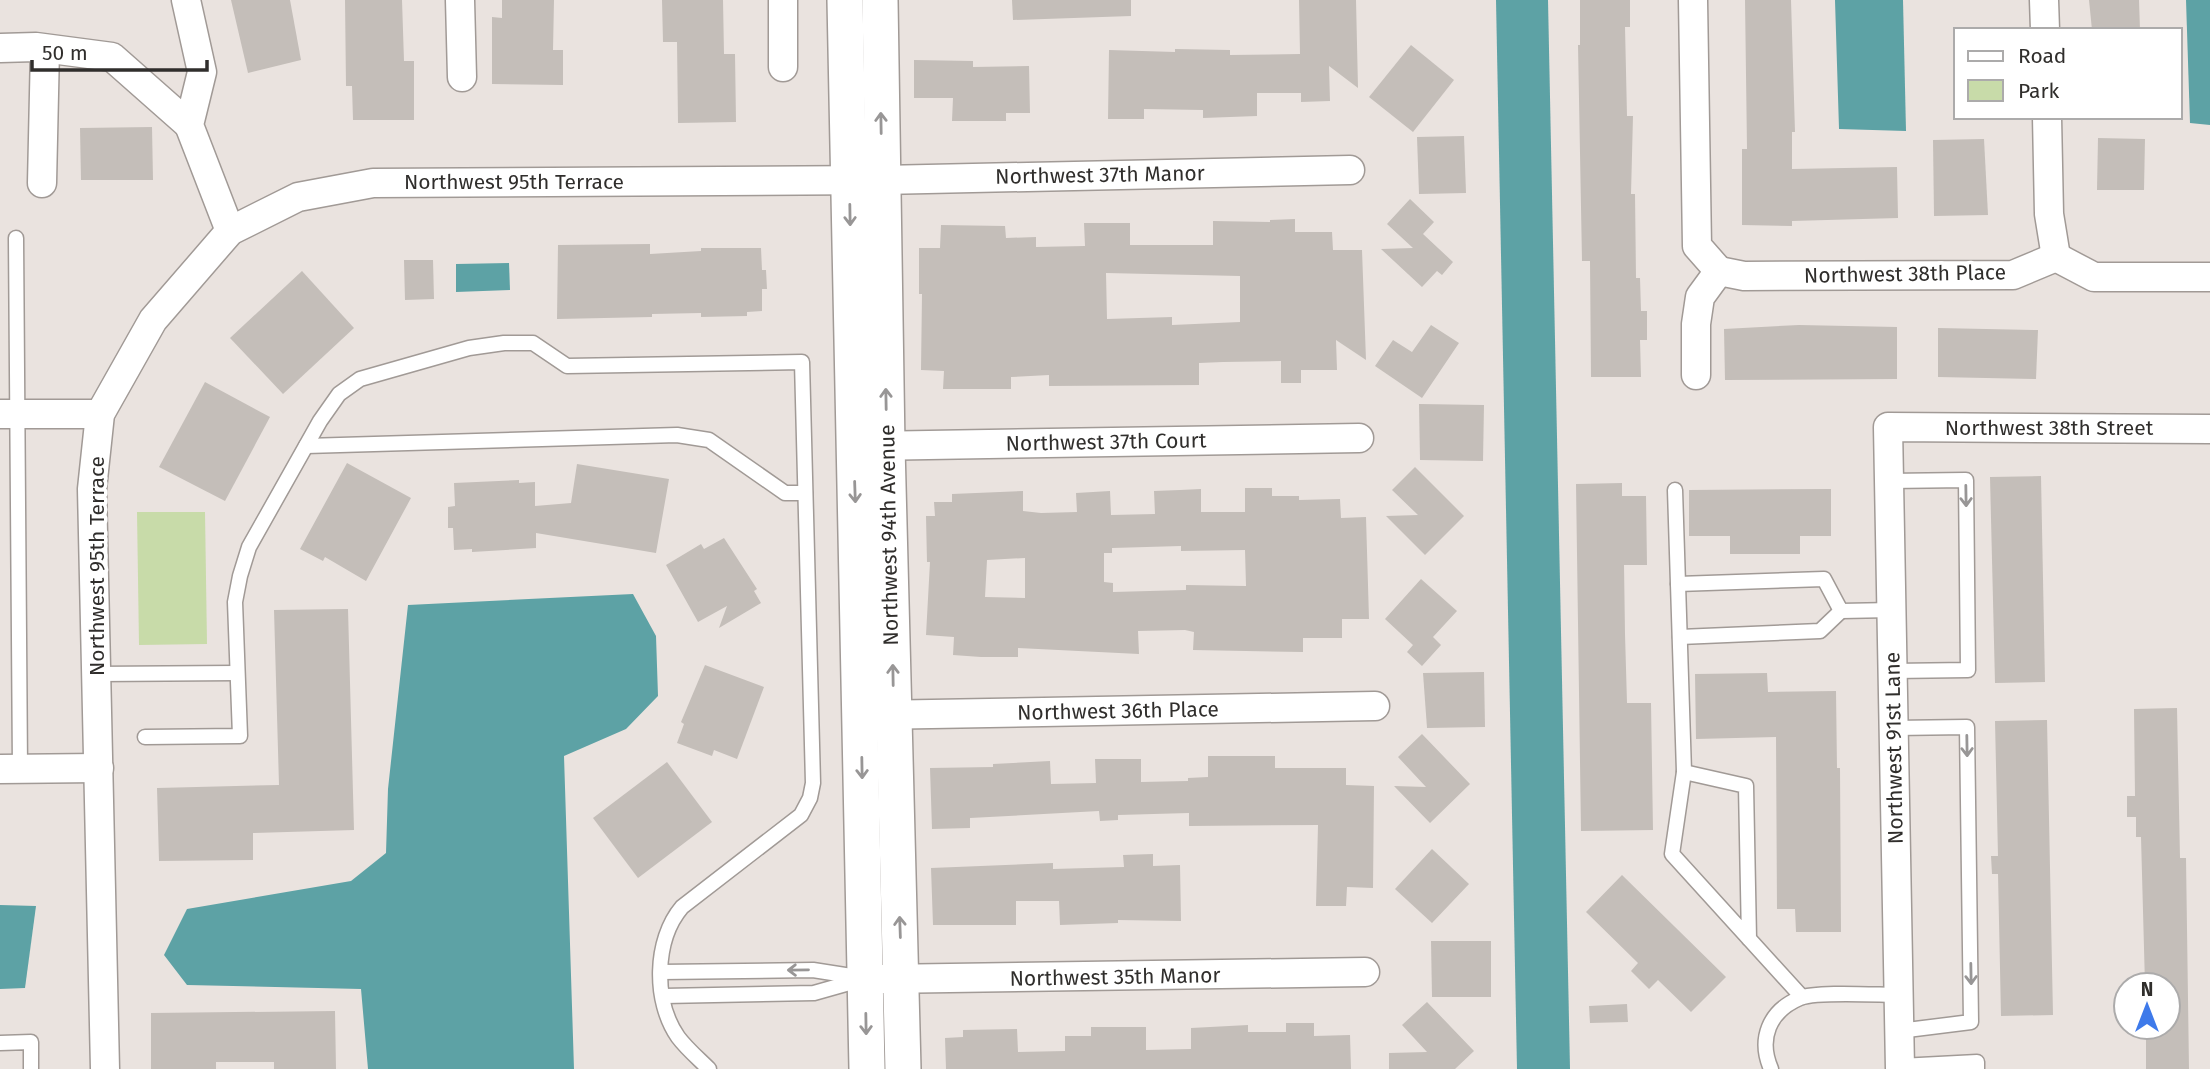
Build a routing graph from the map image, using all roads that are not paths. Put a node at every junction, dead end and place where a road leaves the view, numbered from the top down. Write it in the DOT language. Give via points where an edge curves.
graph roads {
  1 [pos="186,0"];
  2 [pos="460,0"];
  3 [pos="783,0"];
  4 [pos="845,0"];
  5 [pos="880,0"];
  6 [pos="1693,0"];
  7 [pos="2044,0"];
  8 [pos="2045,28"];
  9 [pos="0,48"];
  10 [pos="45,49"];
  11 [pos="783,67"];
  12 [pos="462,77"];
  13 [pos="2047,119"];
  14 [pos="189,125"];
  15 [pos="1350,170"];
  16 [pos="866,180"];
  17 [pos="42,183"];
  18 [pos="230,230"];
  19 [pos="16,237"];
  20 [pos="2056,257"];
  21 [pos="1719,271"];
  22 [pos="2210,277"];
  23 [pos="1696,375"];
  24 [pos="9,414"];
  25 [pos="100,414"];
  26 [pos="1888,427"];
  27 [pos="2210,429"];
  28 [pos="1359,439"];
  29 [pos="306,446"];
  30 [pos="870,446"];
  31 [pos="1889,481"];
  32 [pos="1675,490"];
  33 [pos="805,493"];
  34 [pos="1678,584"];
  35 [pos="1892,610"];
  36 [pos="1841,611"];
  37 [pos="1680,637"];
  38 [pos="1893,671"];
  39 [pos="237,673"];
  40 [pos="96,674"];
  41 [pos="1376,706"];
  42 [pos="878,715"];
  43 [pos="1894,728"];
  44 [pos="145,737"];
  45 [pos="99,768"];
  46 [pos="10,769"];
  47 [pos="1684,772"];
  48 [pos="1749,939"];
  49 [pos="661,972"];
  50 [pos="1365,972"];
  51 [pos="866,979"];
  52 [pos="901,980"];
  53 [pos="1899,995"];
  54 [pos="664,996"];
  55 [pos="1802,997"];
  56 [pos="1899,1031"];
  57 [pos="0,1043"];
  58 [pos="1900,1067"];
  59 [pos="31,1069"];
  60 [pos="105,1069"];
  61 [pos="709,1069"];
  62 [pos="867,1069"];
  63 [pos="903,1069"];
  64 [pos="1771,1069"];
  65 [pos="1977,1069"];
  1 -- 14 [label="street" via="202,72"];
  2 -- 12 [label="street"];
  3 -- 11 [label="street"];
  4 -- 16 [label="street, Northwest 94th Avenue"];
  16 -- 5 [label="street, Northwest 94th Avenue, one-way"];
  6 -- 21 [label="street" via="1697,246"];
  7 -- 8 [label="street"];
  9 -- 10 [label="street"];
  10 -- 14 [label="street" via="112,57"];
  10 -- 17 [label="street"];
  13 -- 20 [label="street" via="2049,214"];
  14 -- 18 [label="street"];
  15 -- 16 [label="street, Northwest 37th Manor"];
  16 -- 18 [label="street, Northwest 95th Terrace" via="373,183 298,197"];
  16 -- 30 [label="street, Northwest 94th Avenue"];
  18 -- 25 [label="street, Northwest 95th Terrace" via="153,320"];
  19 -- 24 [label="lane"];
  20 -- 21 [label="street, Northwest 38th Place" via="2013,275 1744,276"];
  20 -- 22 [label="street" via="2095,277"];
  21 -- 23 [label="street" via="1700,297"];
  24 -- 25 [label="street"];
  24 -- 46 [label="lane"];
  25 -- 40 [label="street, Northwest 95th Terrace" via="92,489"];
  26 -- 27 [label="street, Northwest 38th Street"];
  26 -- 31 [label="street, Northwest 91st Lane"];
  28 -- 30 [label="street, Northwest 37th Court"];
  29 -- 33 [label="lane" via="677,435 709,440 785,493"];
  29 -- 33 [label="lane" via="339,394 360,379 469,348 533,343 568,366 802,362"];
  29 -- 39 [label="lane" via="249,547 240,576 235,602"];
  30 -- 42 [label="street, Northwest 94th Avenue"];
  31 -- 35 [label="street, Northwest 91st Lane"];
  31 -- 38 [label="lane, one-way" via="1966,480 1968,670"];
  32 -- 34 [label="lane"];
  33 -- 49 [label="lane" via="810,798 801,815 786,828 682,907 664,938"];
  34 -- 36 [label="lane" via="1824,579"];
  34 -- 37 [label="lane"];
  35 -- 36 [label="lane"];
  35 -- 38 [label="street, Northwest 91st Lane"];
  36 -- 37 [label="lane" via="1820,631"];
  37 -- 47 [label="lane"];
  38 -- 43 [label="street, Northwest 91st Lane"];
  39 -- 40 [label="lane"];
  39 -- 44 [label="lane" via="240,736"];
  40 -- 45 [label="street, Northwest 95th Terrace"];
  41 -- 42 [label="street, Northwest 36th Place"];
  42 -- 51 [label="street, Northwest 94th Avenue, one-way"];
  52 -- 42 [label="street, Northwest 94th Avenue, one-way"];
  43 -- 53 [label="street, Northwest 91st Lane"];
  43 -- 56 [label="lane, one-way" via="1967,727 1972,1022"];
  45 -- 46 [label="street"];
  45 -- 60 [label="street, Northwest 95th Terrace"];
  47 -- 48 [label="lane" via="1672,854"];
  47 -- 48 [label="lane" via="1745,786"];
  48 -- 55 [label="lane"];
  51 -- 49 [label="lane, Northwest 35th Manor, one-way" via="813,970"];
  49 -- 54 [label="lane"];
  50 -- 52 [label="street, Northwest 35th Manor"];
  51 -- 52 [label="street, Northwest 35th Manor"];
  51 -- 54 [label="lane, Northwest 35th Manor" via="814,993"];
  51 -- 62 [label="street, Northwest 94th Avenue, one-way"];
  52 -- 63 [label="street, Northwest 94th Avenue"];
  53 -- 55 [label="lane"];
  53 -- 56 [label="street, Northwest 91st Lane"];
  54 -- 61 [label="lane" via="677,1035"];
  55 -- 64 [label="lane" via="1776,1013 1765,1034"];
  56 -- 58 [label="street, Northwest 91st Lane"];
  57 -- 59 [label="lane" via="31,1042"];
  58 -- 65 [label="lane" via="1977,1062"];
}
